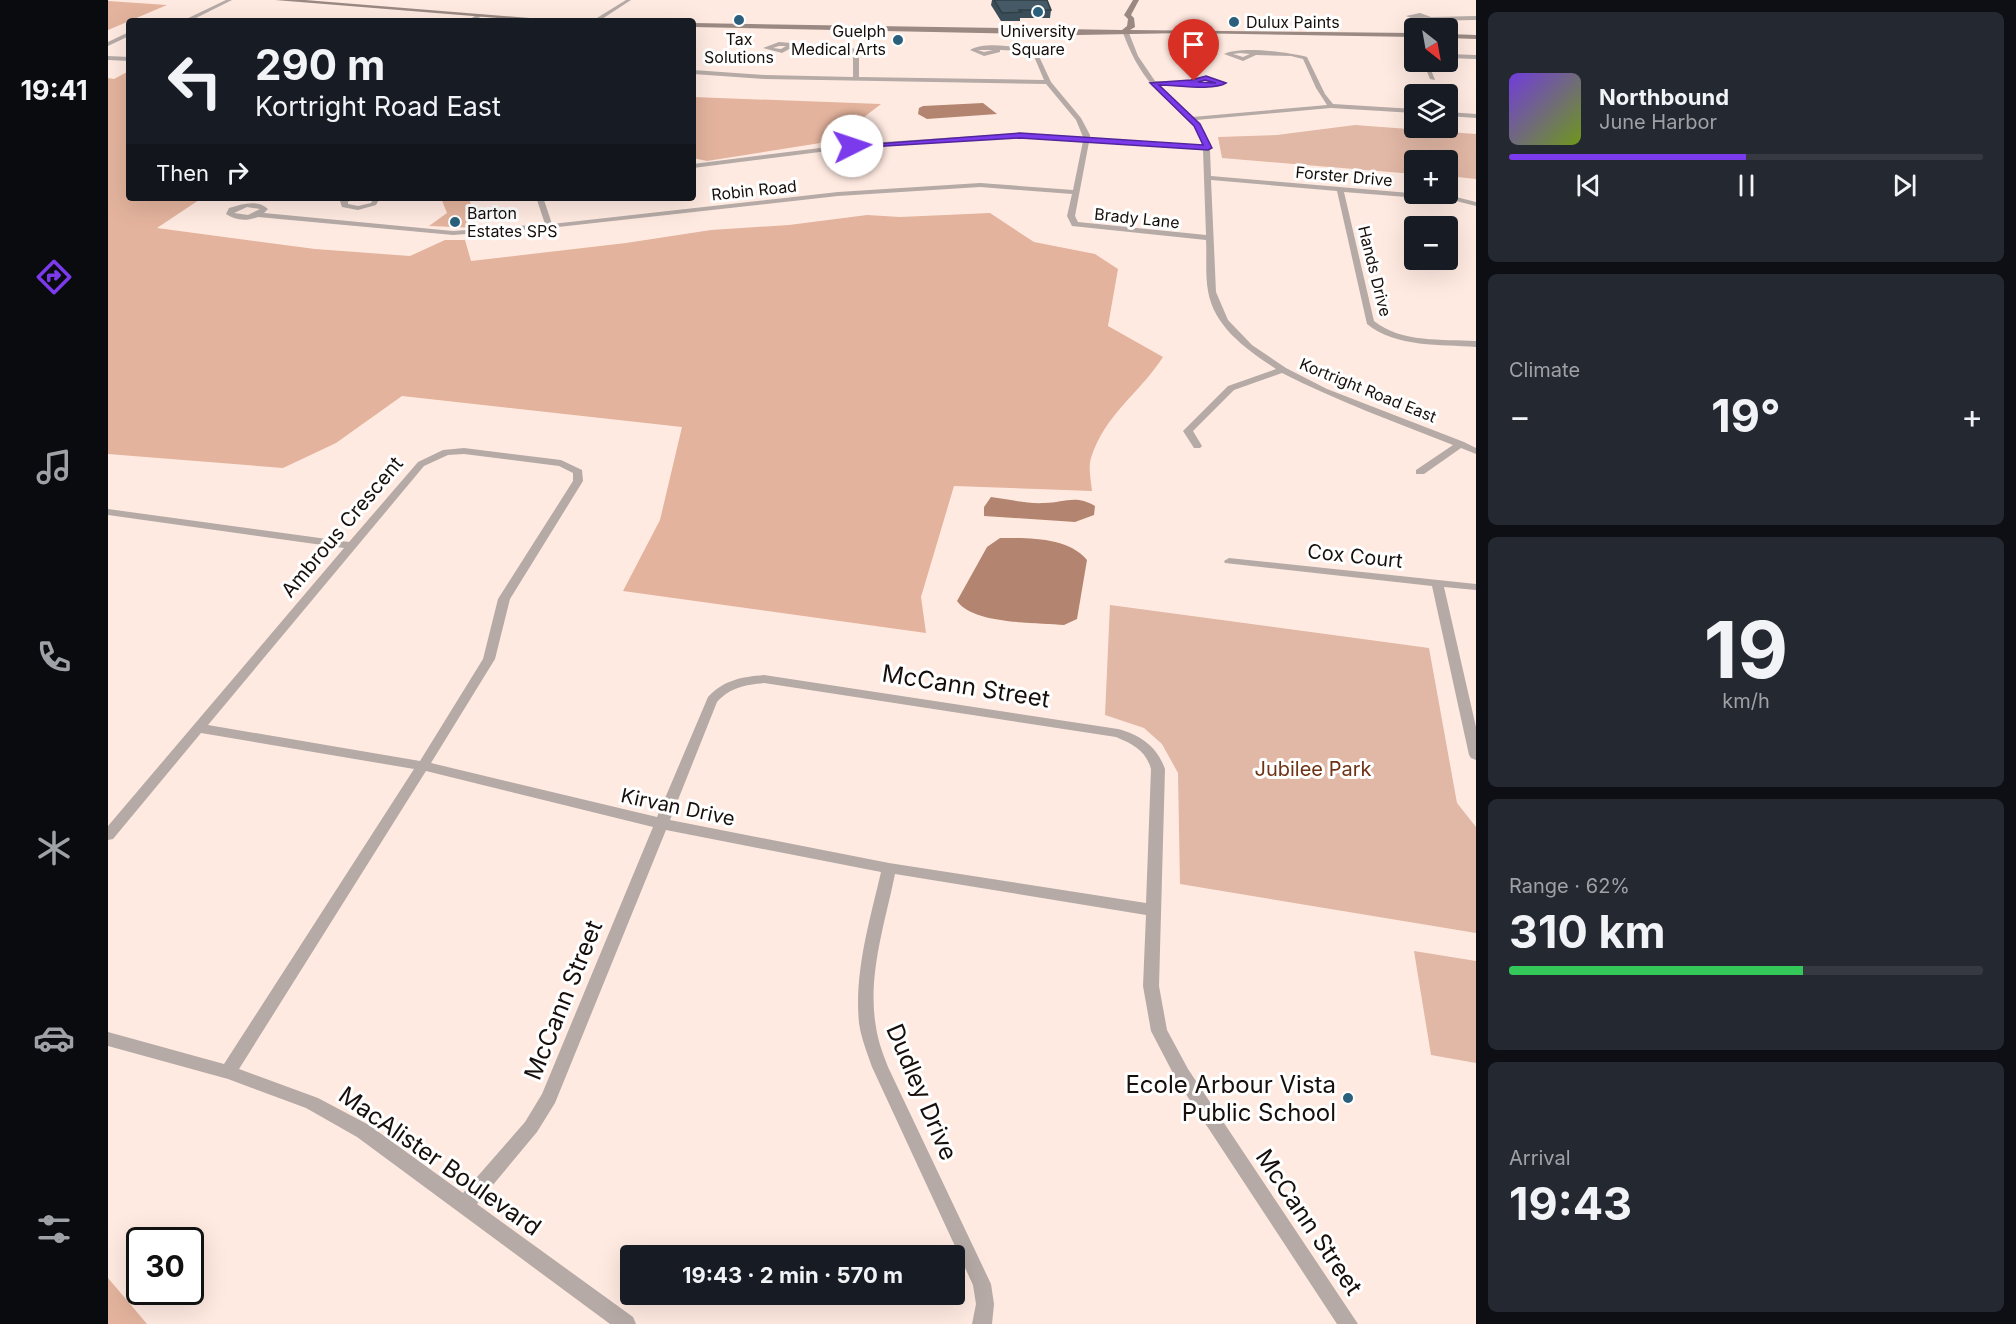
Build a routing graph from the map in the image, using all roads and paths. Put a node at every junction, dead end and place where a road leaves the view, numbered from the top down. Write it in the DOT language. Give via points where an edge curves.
graph roads {
  1 [pos="230,0"];
  2 [pos="278,0"];
  3 [pos="629,0"];
  4 [pos="1136,0"];
  5 [pos="1120,2"];
  6 [pos="1130,6"];
  7 [pos="480,15"];
  8 [pos="1429,17"];
  9 [pos="191,18"];
  10 [pos="475,18"];
  11 [pos="522,18"];
  12 [pos="600,18"];
  13 [pos="1476,18"];
  14 [pos="696,25"];
  15 [pos="1123,30"];
  16 [pos="126,35"];
  17 [pos="1404,35"];
  18 [pos="1458,36"];
  19 [pos="1476,36"];
  20 [pos="108,44"];
  21 [pos="792,45"];
  22 [pos="995,48"];
  23 [pos="1253,53"];
  24 [pos="1458,56"];
  25 [pos="1476,57"];
  26 [pos="108,58"];
  27 [pos="126,59"];
  28 [pos="696,72"];
  29 [pos="1430,72"];
  30 [pos="856,78"];
  31 [pos="1433,79"];
  32 [pos="1048,82"];
  33 [pos="1190,82"];
  34 [pos="1153,83"];
  35 [pos="1331,106"];
  36 [pos="1404,110"];
  37 [pos="1458,115"];
  38 [pos="1476,116"];
  39 [pos="1191,119"];
  40 [pos="1087,138"];
  41 [pos="1208,148"];
  42 [pos="696,166"];
  43 [pos="1209,178"];
  44 [pos="1340,190"];
  45 [pos="1075,192"];
  46 [pos="346,201"];
  47 [pos="376,201"];
  48 [pos="543,201"];
  49 [pos="679,201"];
  50 [pos="1476,204"];
  51 [pos="353,207"];
  52 [pos="684,211"];
  53 [pos="257,215"];
  54 [pos="334,222"];
  55 [pos="549,226"];
  56 [pos="1210,238"];
  57 [pos="1476,344"];
  58 [pos="1281,370"];
  59 [pos="1461,444"];
  60 [pos="1197,446"];
  61 [pos="1476,451"];
  62 [pos="1420,472"];
  63 [pos="108,512"];
  64 [pos="351,546"];
  65 [pos="1229,561"];
  66 [pos="1437,582"];
  67 [pos="1476,587"];
  68 [pos="199,728"];
  69 [pos="1476,755"];
  70 [pos="423,766"];
  71 [pos="659,825"];
  72 [pos="108,835"];
  73 [pos="889,868"];
  74 [pos="1152,910"];
  75 [pos="108,1039"];
  76 [pos="228,1072"];
  77 [pos="465,1204"];
  78 [pos="626,1324"];
  79 [pos="982,1324"];
  80 [pos="1348,1324"];
  1 -- 9 [label="street"];
  2 -- 7 [label="main road"];
  3 -- 12 [label="street"];
  4 -- 6 [label="main road"];
  5 -- 6 [label="main road"];
  6 -- 15 [label="main road" via="1124,16 1131,18 1131,27"];
  7 -- 10 [label="street"];
  7 -- 11 [label="main road"];
  8 -- 13 [label="street"];
  14 -- 15 [label="main road"];
  15 -- 17 [label="main road"];
  15 -- 34 [label="street, Kortright Road East"];
  16 -- 20 [label="street"];
  18 -- 19 [label="main road"];
  21 -- 30 [label="street" via="854,50"];
  22 -- 32 [label="street" via="1034,52"];
  23 -- 35 [label="street" via="1305,58 1318,92"];
  24 -- 25 [label="street"];
  26 -- 27 [label="street"];
  28 -- 30 [label="street"];
  29 -- 31 [label="street"];
  30 -- 32 [label="street"];
  32 -- 40 [label="street" via="1079,119"];
  33 -- 34 [label="street"];
  34 -- 39 [label="street, Kortright Road East"];
  35 -- 36 [label="street"];
  35 -- 39 [label="street"];
  37 -- 38 [label="street"];
  39 -- 41 [label="street, Kortright Road East" via="1203,133"];
  40 -- 41 [label="street"];
  40 -- 42 [label="street" via="1020,135 863,145"];
  40 -- 45 [label="street, Brady Lane"];
  41 -- 43 [label="street, Kortright Road East"];
  43 -- 44 [label="street, Forster Drive"];
  43 -- 56 [label="street, Kortright Road East"];
  44 -- 50 [label="street, Forster Drive"];
  44 -- 57 [label="street, Hands Drive" via="1374,327 1398,337"];
  45 -- 52 [label="street, Robin Road" via="980,185 838,194"];
  45 -- 56 [label="street, Brady Lane" via="1071,216 1075,224"];
  46 -- 51 [label="street"];
  47 -- 51 [label="street"];
  48 -- 55 [label="street"];
  49 -- 52 [label="street"];
  51 -- 54 [label="street"];
  52 -- 55 [label="street, Robin Road"];
  53 -- 54 [label="street, Robin Road"];
  54 -- 55 [label="street, Robin Road" via="453,233"];
  56 -- 58 [label="street, Kortright Road East" via="1212,292 1220,314 1240,340"];
  58 -- 59 [label="street, Kortright Road East" via="1328,393"];
  58 -- 60 [label="street" via="1231,388 1188,431"];
  59 -- 61 [label="street, Kortright Road East"];
  59 -- 62 [label="street"];
  63 -- 64 [label="street"];
  64 -- 68 [label="street, Ambrous Crescent"];
  64 -- 70 [label="street, Ambrous Crescent" via="421,464 446,452 561,463 574,468 579,476 504,599 489,659"];
  65 -- 66 [label="street, Cox Court"];
  66 -- 67 [label="street, Cox Court"];
  66 -- 69 [label="street"];
  68 -- 70 [label="street, Kirvan Drive"];
  68 -- 72 [label="street, Ambrous Crescent"];
  70 -- 71 [label="street, Kirvan Drive"];
  70 -- 76 [label="street, Ambrous Crescent"];
  71 -- 73 [label="street, Kirvan Drive"];
  71 -- 74 [label="street, McCann Street" via="712,700 724,687 741,681 764,679 1118,733 1148,749 1158,769"];
  71 -- 77 [label="street, McCann Street" via="549,1098 531,1128"];
  73 -- 74 [label="street, Kirvan Drive"];
  73 -- 79 [label="street, Dudley Drive" via="868,978 866,1021 871,1043 982,1284"];
  74 -- 80 [label="street, McCann Street" via="1151,986 1159,1031 1182,1074"];
  75 -- 76 [label="street, MacAlister Boulevard"];
  76 -- 77 [label="street, MacAlister Boulevard" via="312,1102 363,1131"];
  77 -- 78 [label="street, MacAlister Boulevard"];
}
